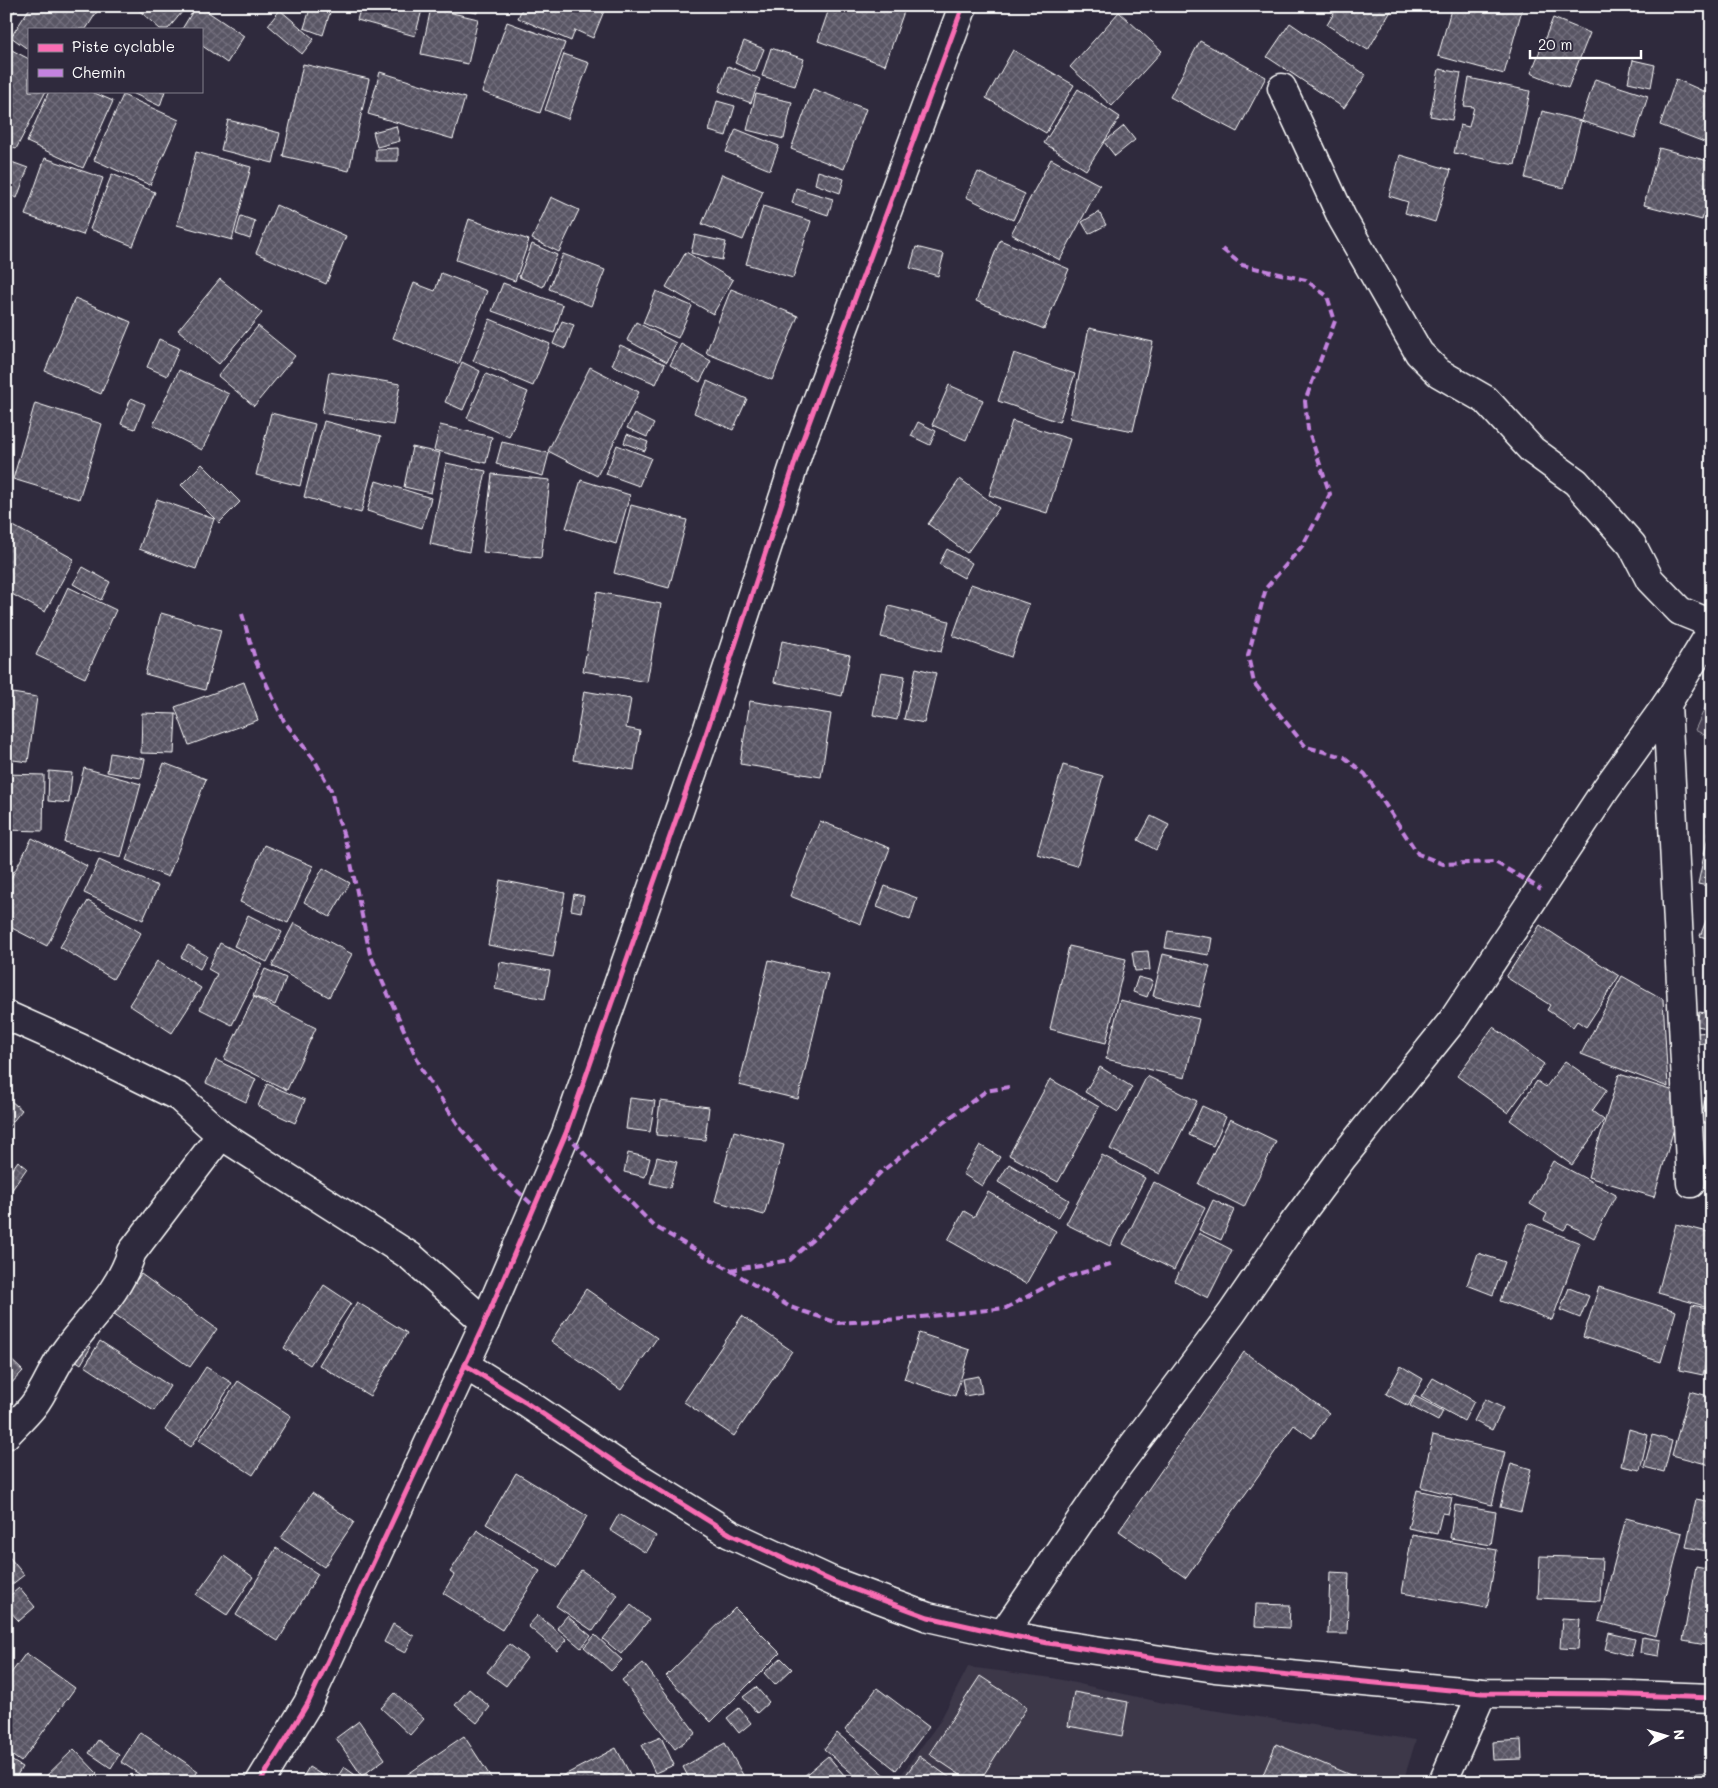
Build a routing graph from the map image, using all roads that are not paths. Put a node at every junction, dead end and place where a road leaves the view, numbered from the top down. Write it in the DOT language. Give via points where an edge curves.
graph roads {
  1 [pos="963,6"];
  2 [pos="1282,88"];
  3 [pos="1712,624"];
  4 [pos="1712,630"];
  5 [pos="1667,704"];
  6 [pos="6,1015"];
  7 [pos="221,1135"];
  8 [pos="1691,1183"];
  9 [pos="486,1322"];
  10 [pos="465,1365"];
  11 [pos="6,1435"];
  12 [pos="1003,1634"];
  13 [pos="1482,1693"];
  14 [pos="1712,1698"];
  15 [pos="260,1782"];
  16 [pos="1443,1782"];
  1 -- 9 [label="street" via="800,447 707,731 566,1133"];
  2 -- 3 [label="street" via="1342,218 1419,353 1439,373 1486,400 1532,450 1576,482 1632,545 1650,580 1680,611"];
  4 -- 5 [label="street"];
  5 -- 8 [label="street"];
  5 -- 12 [label="street" via="1606,789 1453,1020 1298,1217 1232,1313 1117,1467"];
  6 -- 7 [label="street" via="179,1097"];
  7 -- 9 [label="street" via="410,1256"];
  7 -- 11 [label="street" via="132,1252 118,1283 63,1354 33,1406"];
  9 -- 10 [label="street"];
  10 -- 12 [label="street" via="730,1534 834,1582 920,1614"];
  10 -- 15 [label="street" via="308,1703"];
  12 -- 13 [label="street" via="1215,1668"];
  13 -- 14 [label="street"];
  13 -- 16 [label="street"];
}
